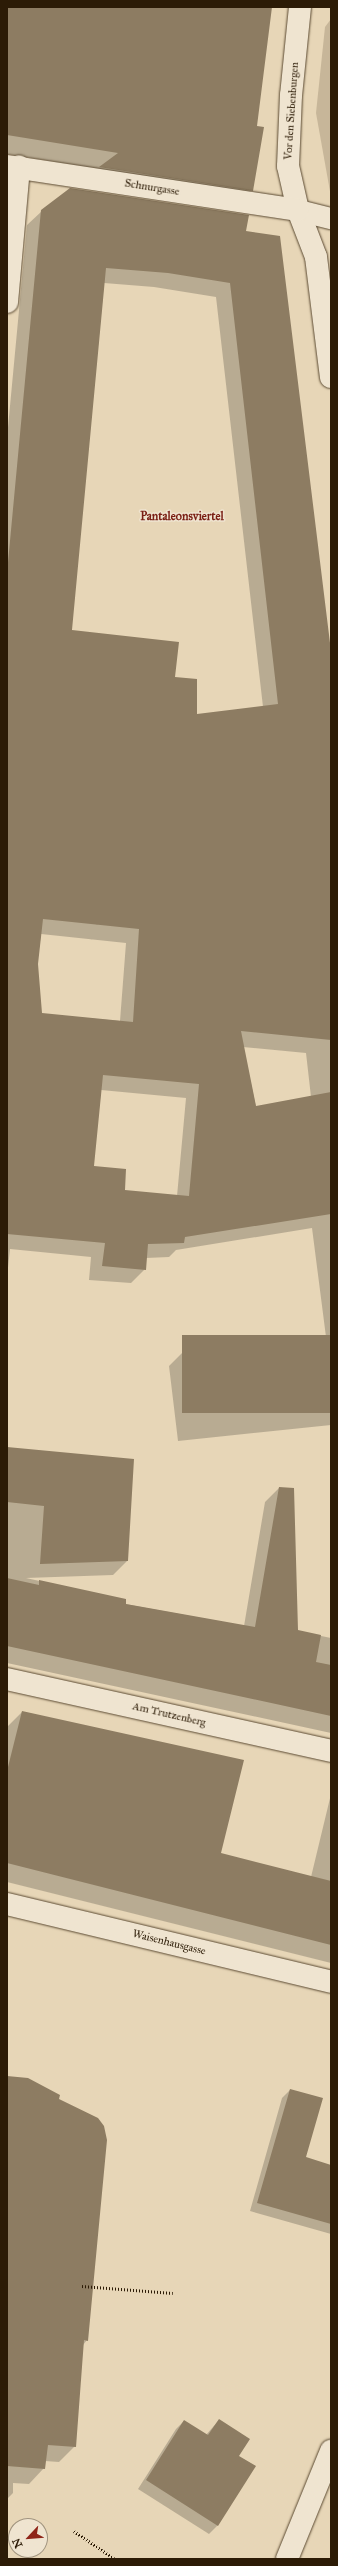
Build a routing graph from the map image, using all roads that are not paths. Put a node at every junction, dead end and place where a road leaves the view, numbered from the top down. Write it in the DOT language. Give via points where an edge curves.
graph roads {
  1 [pos="300,7"];
  2 [pos="13,166"];
  3 [pos="298,210"];
  4 [pos="331,218"];
  5 [pos="7,302"];
  6 [pos="331,377"];
  7 [pos="7,1679"];
  8 [pos="331,1751"];
  9 [pos="7,1904"];
  10 [pos="331,1982"];
  11 [pos="331,2451"];
  12 [pos="287,2559"];
  1 -- 3 [label="street, Vor den Siebenburgen" via="291,95 288,166"];
  2 -- 3 [label="street, Schnurgasse"];
  2 -- 5 [label="street"];
  3 -- 4 [label="lane"];
  3 -- 6 [label="street, Vor den Siebenburgen" via="316,257"];
  7 -- 8 [label="street, Am Trutzenberg"];
  9 -- 10 [label="street, Waisenhausgasse"];
  11 -- 12 [label="street"];
}
